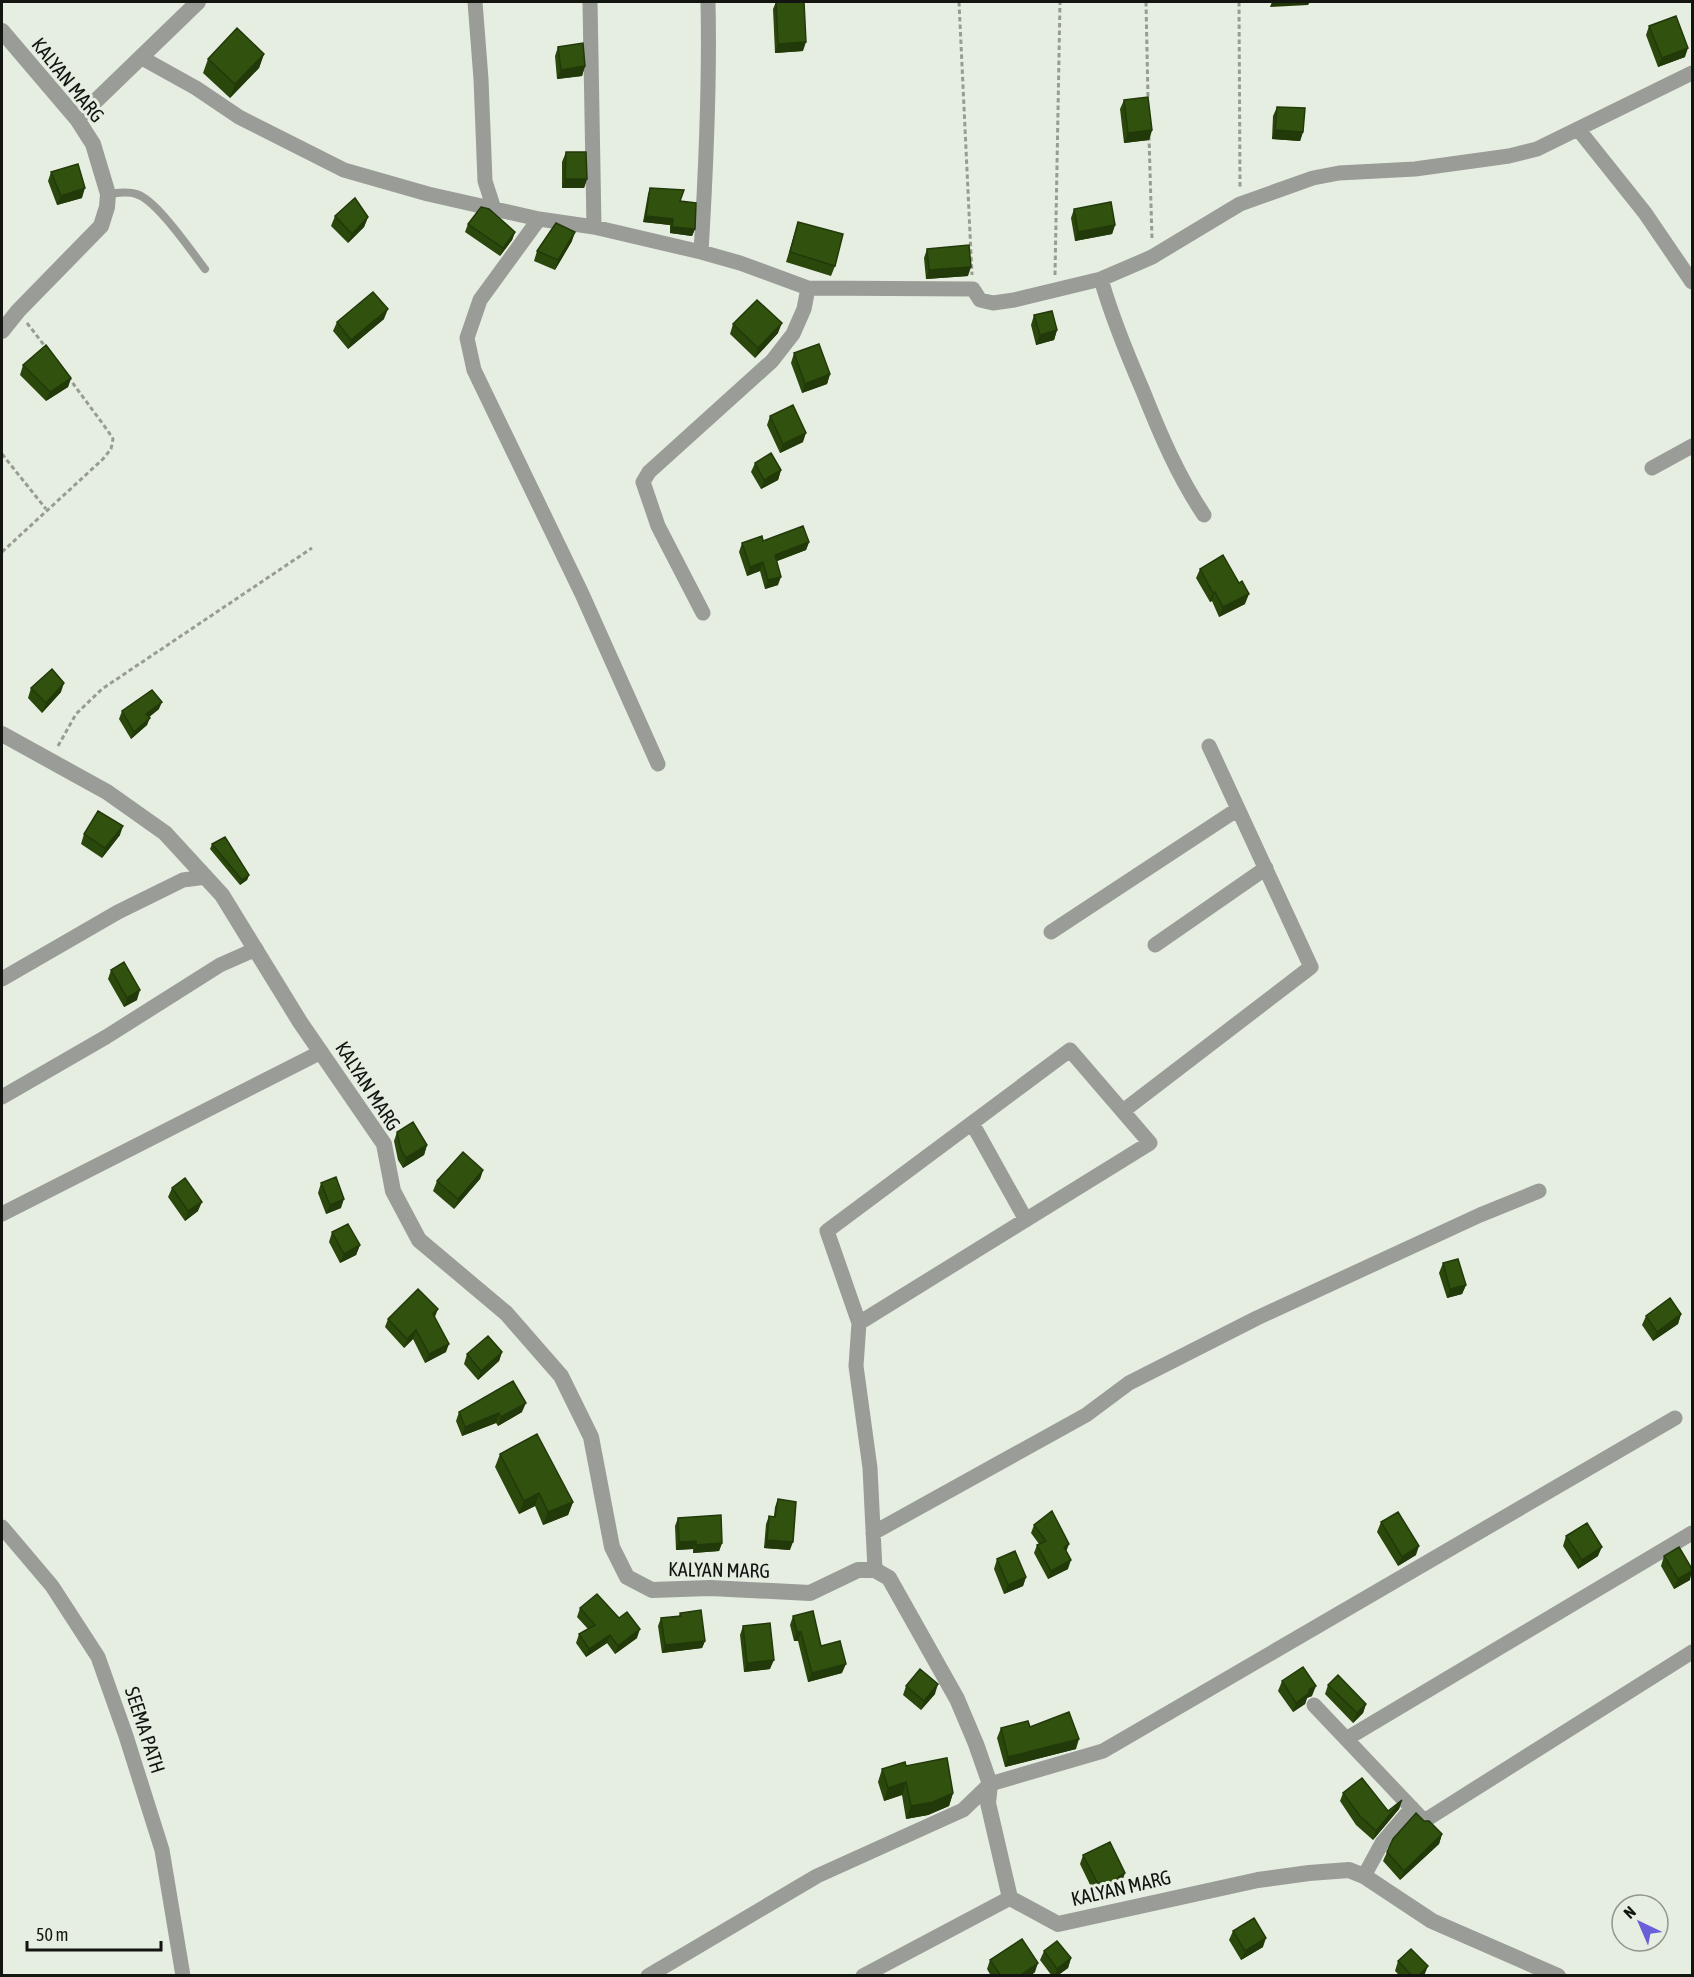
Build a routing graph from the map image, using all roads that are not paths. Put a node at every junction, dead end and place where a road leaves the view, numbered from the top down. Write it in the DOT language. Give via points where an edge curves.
graph roads {
  1 [pos="198,2"];
  2 [pos="475,2"];
  3 [pos="590,2"];
  4 [pos="708,2"];
  5 [pos="2,31"];
  6 [pos="142,58"];
  7 [pos="1692,73"];
  8 [pos="77,119"];
  9 [pos="1578,129"];
  10 [pos="108,194"];
  11 [pos="494,209"];
  12 [pos="539,219"];
  13 [pos="594,228"];
  14 [pos="701,252"];
  15 [pos="205,269"];
  16 [pos="1101,279"];
  17 [pos="1692,282"];
  18 [pos="808,288"];
  19 [pos="2,331"];
  20 [pos="1692,446"];
  21 [pos="1652,468"];
  22 [pos="1204,515"];
  23 [pos="703,613"];
  24 [pos="2,734"];
  25 [pos="1209,746"];
  26 [pos="658,764"];
  27 [pos="1238,809"];
  28 [pos="1266,868"];
  29 [pos="206,877"];
  30 [pos="1051,932"];
  31 [pos="1155,945"];
  32 [pos="255,949"];
  33 [pos="2,979"];
  34 [pos="321,1052"];
  35 [pos="2,1097"];
  36 [pos="1123,1111"];
  37 [pos="972,1123"];
  38 [pos="1539,1191"];
  39 [pos="2,1214"];
  40 [pos="1026,1220"];
  41 [pos="859,1323"];
  42 [pos="1675,1418"];
  43 [pos="2,1527"];
  44 [pos="873,1533"];
  45 [pos="1692,1533"];
  46 [pos="875,1570"];
  47 [pos="1692,1652"];
  48 [pos="1314,1705"];
  49 [pos="1346,1738"];
  50 [pos="990,1784"];
  51 [pos="1412,1808"];
  52 [pos="1364,1876"];
  53 [pos="1010,1898"];
  54 [pos="183,1976"];
  55 [pos="648,1976"];
  56 [pos="862,1976"];
  57 [pos="1558,1976"];
  1 -- 6 [label="street"];
  2 -- 11 [label="street" via="485,181"];
  3 -- 13 [label="street"];
  4 -- 14 [label="street"];
  5 -- 8 [label="street, KALYAN MARG"];
  6 -- 8 [label="street"];
  6 -- 11 [label="street" via="239,117 344,170"];
  7 -- 9 [label="street"];
  8 -- 10 [label="street, KALYAN MARG" via="93,144"];
  9 -- 16 [label="street" via="1537,149 1509,156 1313,178 1240,204 1152,257"];
  9 -- 17 [label="street" via="1645,213"];
  10 -- 15 [label="lane" via="134,193 158,209"];
  10 -- 19 [label="street, KALYAN MARG" via="101,226"];
  11 -- 12 [label="street"];
  12 -- 13 [label="street"];
  12 -- 26 [label="street" via="480,300 467,338 474,370 582,594"];
  13 -- 14 [label="street"];
  14 -- 18 [label="street"];
  16 -- 18 [label="street" via="993,303 980,300 973,289"];
  16 -- 22 [label="street" via="1113,319 1160,434 1187,490"];
  18 -- 23 [label="street" via="793,334 772,361 649,472 643,482 658,525"];
  20 -- 21 [label="street"];
  24 -- 29 [label="street, KALYAN MARG" via="107,792 165,833"];
  25 -- 27 [label="street"];
  27 -- 28 [label="street"];
  27 -- 30 [label="street"];
  28 -- 31 [label="street"];
  28 -- 36 [label="street" via="1311,967"];
  29 -- 32 [label="street, KALYAN MARG" via="222,895"];
  29 -- 33 [label="street" via="183,880 118,912"];
  32 -- 34 [label="street, KALYAN MARG"];
  32 -- 35 [label="street" via="220,965"];
  34 -- 39 [label="street"];
  34 -- 46 [label="street, KALYAN MARG" via="384,1144 393,1191 419,1240 506,1313 561,1376 591,1437 612,1547 627,1577 652,1590 710,1588 810,1593 858,1570"];
  36 -- 37 [label="street" via="1070,1050"];
  36 -- 40 [label="street" via="1150,1143"];
  37 -- 40 [label="street"];
  37 -- 41 [label="street" via="828,1231"];
  38 -- 44 [label="street" via="1257,1318 1129,1383 1086,1415"];
  40 -- 41 [label="street"];
  41 -- 44 [label="street" via="856,1366 870,1468"];
  42 -- 50 [label="street" via="1103,1751"];
  43 -- 54 [label="street, SEEMA PATH" via="52,1586 98,1657 162,1850"];
  44 -- 46 [label="street"];
  45 -- 49 [label="street"];
  46 -- 50 [label="street" via="889,1578 957,1699"];
  47 -- 51 [label="street" via="1424,1821"];
  48 -- 49 [label="street"];
  49 -- 51 [label="street"];
  50 -- 53 [label="street" via="987,1803"];
  50 -- 55 [label="street" via="963,1810 817,1876"];
  51 -- 52 [label="street" via="1382,1843"];
  52 -- 53 [label="street, KALYAN MARG" via="1349,1870 1258,1880 1058,1924"];
  52 -- 57 [label="street, KALYAN MARG" via="1432,1921"];
  53 -- 56 [label="street"];
}
